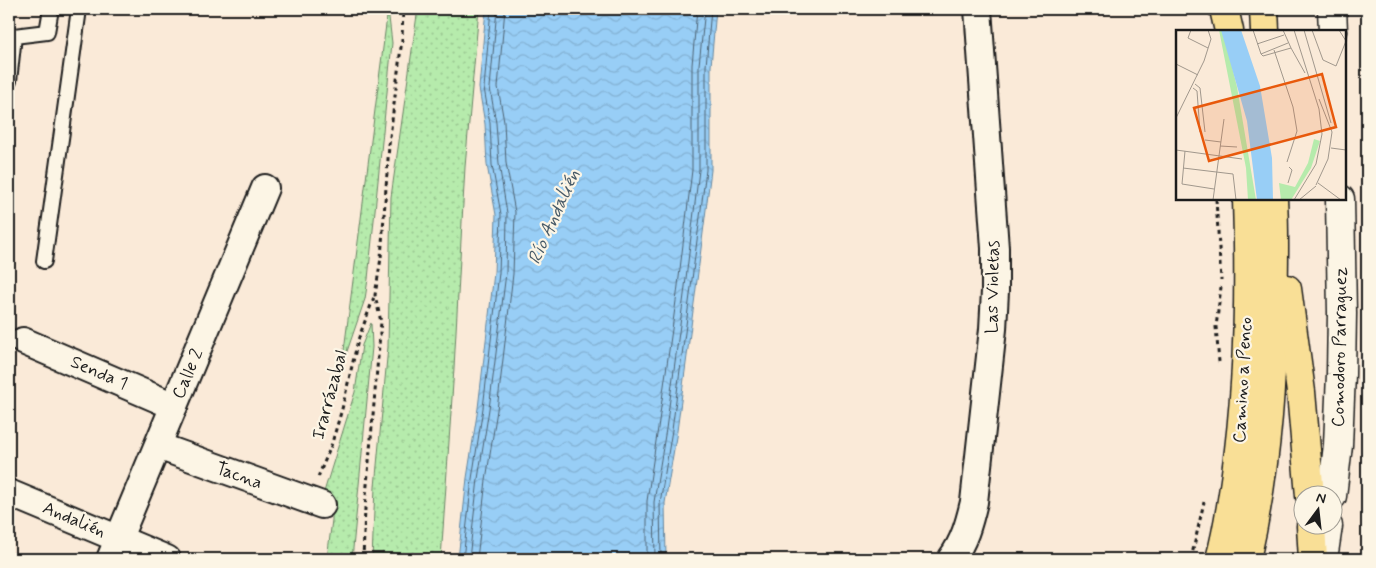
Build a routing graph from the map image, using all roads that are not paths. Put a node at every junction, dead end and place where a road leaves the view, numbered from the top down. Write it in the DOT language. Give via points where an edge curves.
graph roads {
  1 [pos="51,9"];
  2 [pos="79,9"];
  3 [pos="978,9"];
  4 [pos="1224,9"];
  5 [pos="1236,9"];
  6 [pos="1264,9"];
  7 [pos="1332,9"];
  8 [pos="1229,30"];
  9 [pos="1237,30"];
  10 [pos="1265,30"];
  11 [pos="1333,30"];
  12 [pos="9,81"];
  13 [pos="265,188"];
  14 [pos="1247,200"];
  15 [pos="1340,200"];
  16 [pos="1273,202"];
  17 [pos="44,261"];
  18 [pos="23,341"];
  19 [pos="174,406"];
  20 [pos="158,446"];
  21 [pos="1309,486"];
  22 [pos="1333,486"];
  23 [pos="9,493"];
  24 [pos="315,503"];
  25 [pos="1311,536"];
  26 [pos="1326,536"];
  27 [pos="115,549"];
  28 [pos="167,559"];
  29 [pos="951,559"];
  30 [pos="1220,559"];
  31 [pos="1246,559"];
  32 [pos="1312,559"];
  33 [pos="1323,559"];
  1 -- 12 [label="lane" via="48,32 14,36"];
  2 -- 17 [label="lane"];
  3 -- 29 [label="street, Las Violetas" via="995,248 995,291 974,502 960,548"];
  4 -- 8 [label="highway"];
  5 -- 9 [label="highway"];
  6 -- 10 [label="highway"];
  7 -- 11 [label="street"];
  13 -- 19 [label="street, Calle 2"];
  14 -- 30 [label="highway, Camino a Penco" via="1245,390 1232,499"];
  15 -- 22 [label="street, Comodoro Parraguez" via="1341,365"];
  16 -- 21 [label="highway" via="1300,383"];
  16 -- 31 [label="highway, Camino a Penco" via="1270,398 1257,503"];
  18 -- 19 [label="street, Senda 1"];
  19 -- 20 [label="street, Calle 2"];
  20 -- 24 [label="street, Tacna"];
  20 -- 27 [label="street, Calle 2"];
  23 -- 27 [label="street, Andalién"];
  25 -- 32 [label="highway"];
  26 -- 33 [label="street"];
  27 -- 28 [label="street, Andalién"];
}
